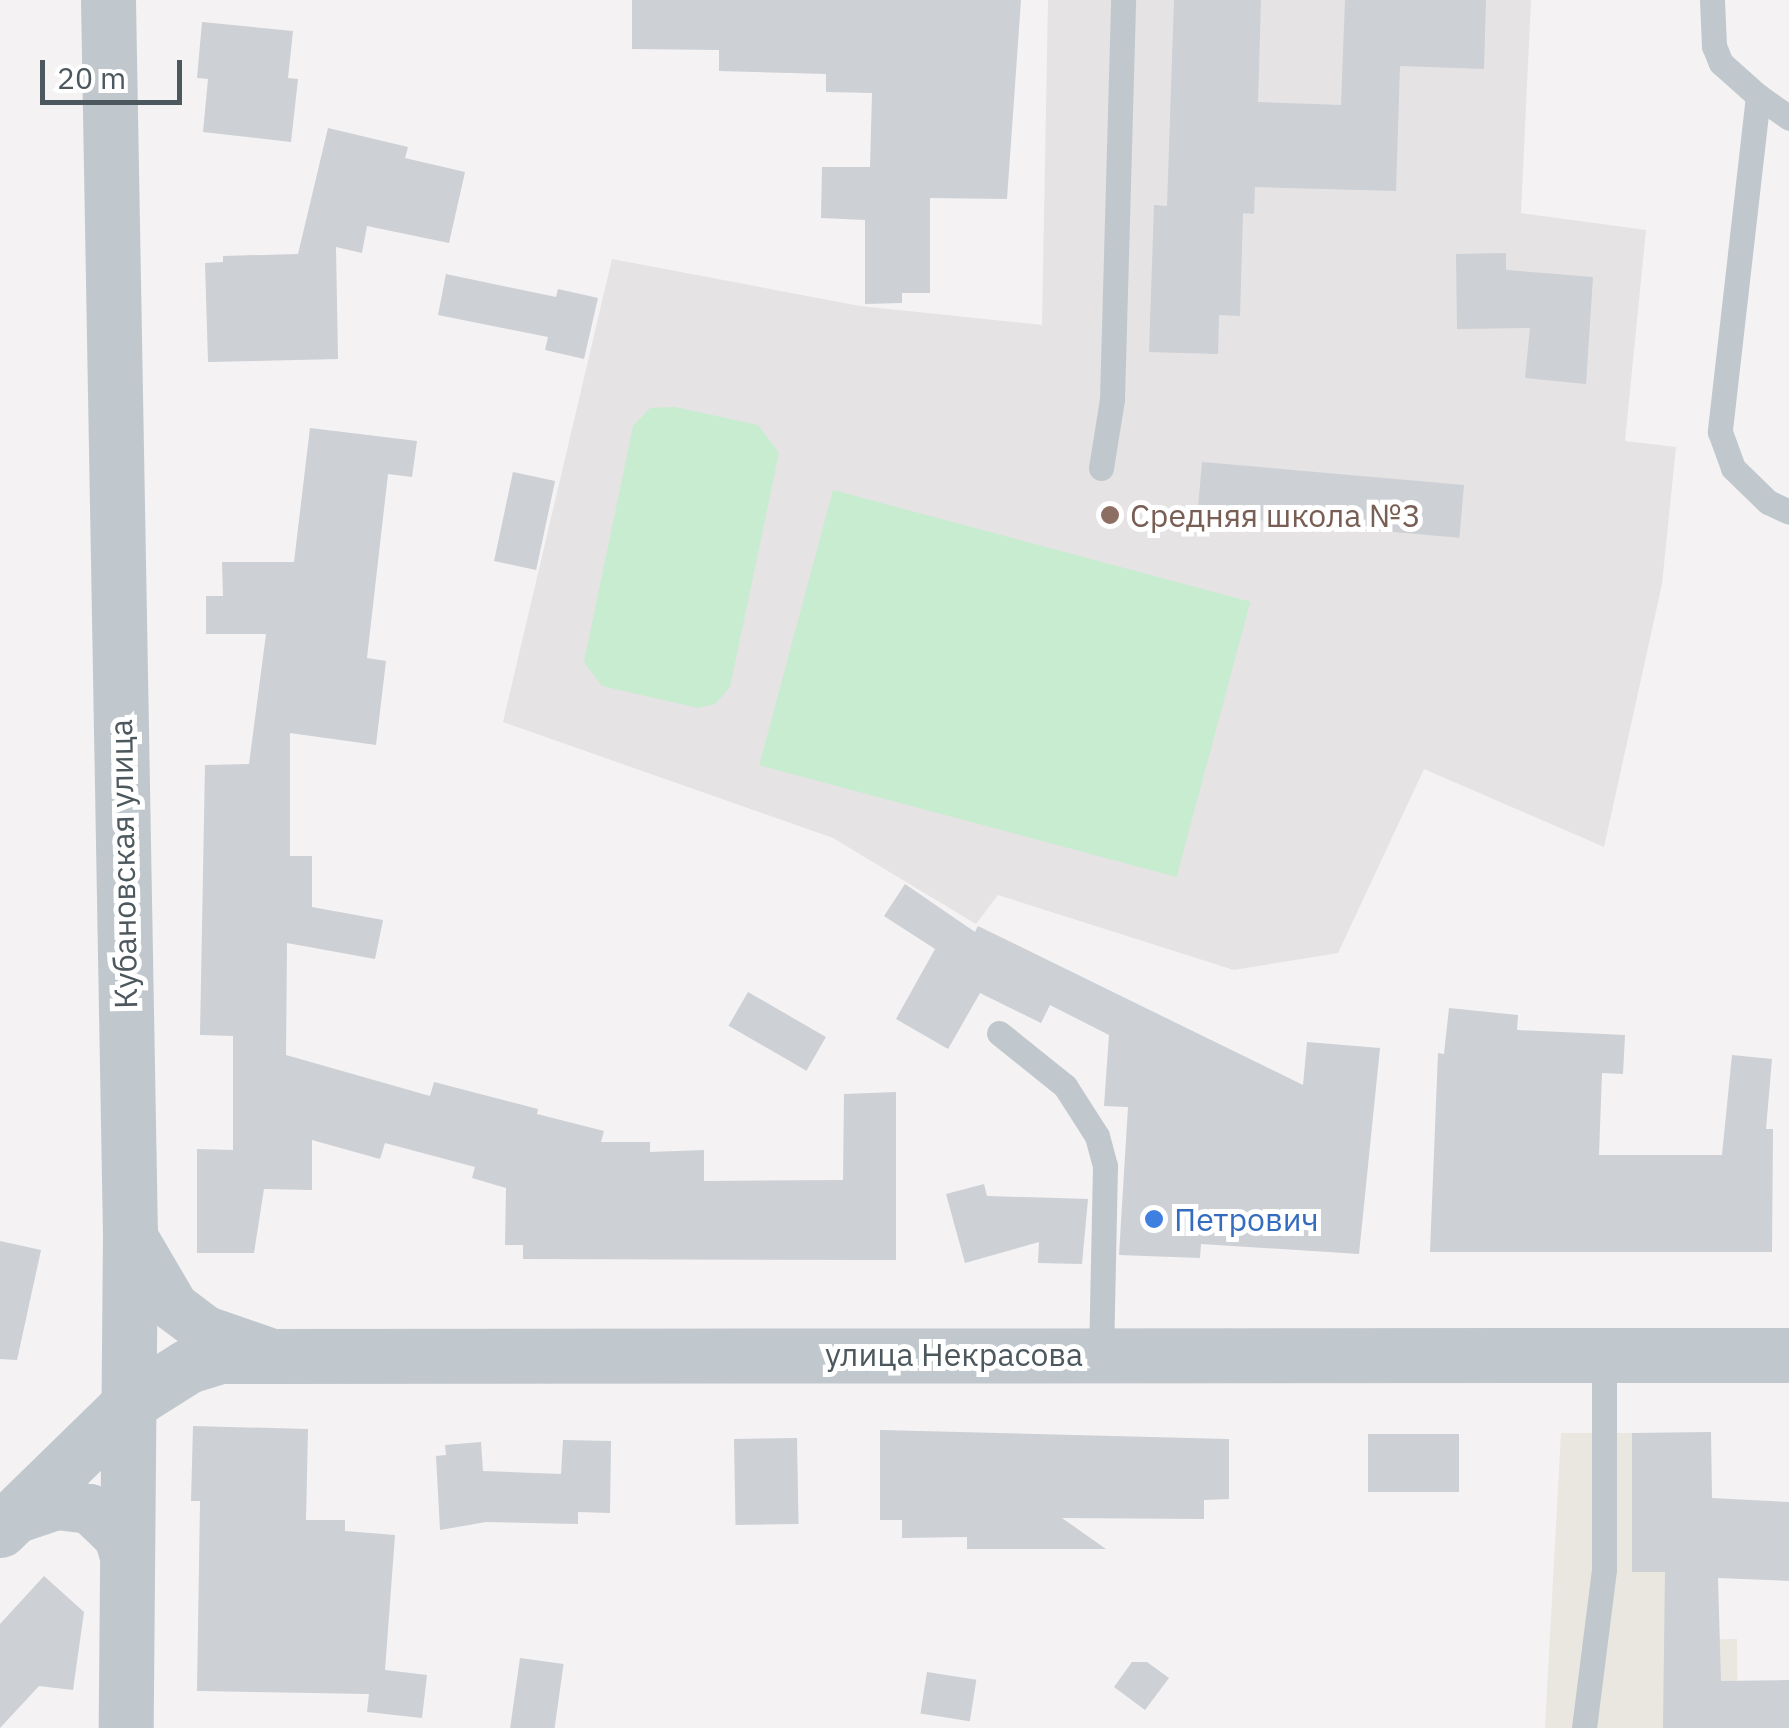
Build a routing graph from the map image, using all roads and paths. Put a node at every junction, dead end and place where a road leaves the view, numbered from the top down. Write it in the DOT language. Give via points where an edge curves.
graph roads {
  1 [pos="108,0"];
  2 [pos="1123,0"];
  3 [pos="1712,0"];
  4 [pos="1758,96"];
  5 [pos="1789,118"];
  6 [pos="1101,468"];
  7 [pos="1789,512"];
  8 [pos="999,1033"];
  9 [pos="130,1232"];
  10 [pos="270,1352"];
  11 [pos="1101,1354"];
  12 [pos="1789,1355"];
  13 [pos="1604,1357"];
  14 [pos="131,1402"];
  15 [pos="5,1526"];
  16 [pos="128,1567"];
  17 [pos="126,1728"];
  18 [pos="1584,1728"];
  1 -- 9 [label="street, Кубановская улица"];
  2 -- 6 [label="lane" via="1112,399"];
  3 -- 4 [label="lane" via="1714,46 1722,63"];
  4 -- 5 [label="lane"];
  4 -- 7 [label="lane" via="1720,432 1733,468 1768,502"];
  8 -- 11 [label="lane" via="1065,1086 1097,1136 1105,1166"];
  9 -- 10 [label="street" via="174,1307 206,1331"];
  9 -- 14 [label="street, Кубановская улица"];
  10 -- 11 [label="street, улица Некрасова"];
  10 -- 14 [label="street, улица Некрасова" via="188,1366"];
  11 -- 13 [label="street, улица Некрасова"];
  12 -- 13 [label="street, улица Некрасова"];
  13 -- 18 [label="lane" via="1604,1570"];
  14 -- 15 [label="street, улица Некрасова"];
  14 -- 16 [label="street, Кубановская улица"];
  15 -- 16 [label="street" via="57,1504 90,1509 118,1537"];
  16 -- 17 [label="street, Кубановская улица"];
}
